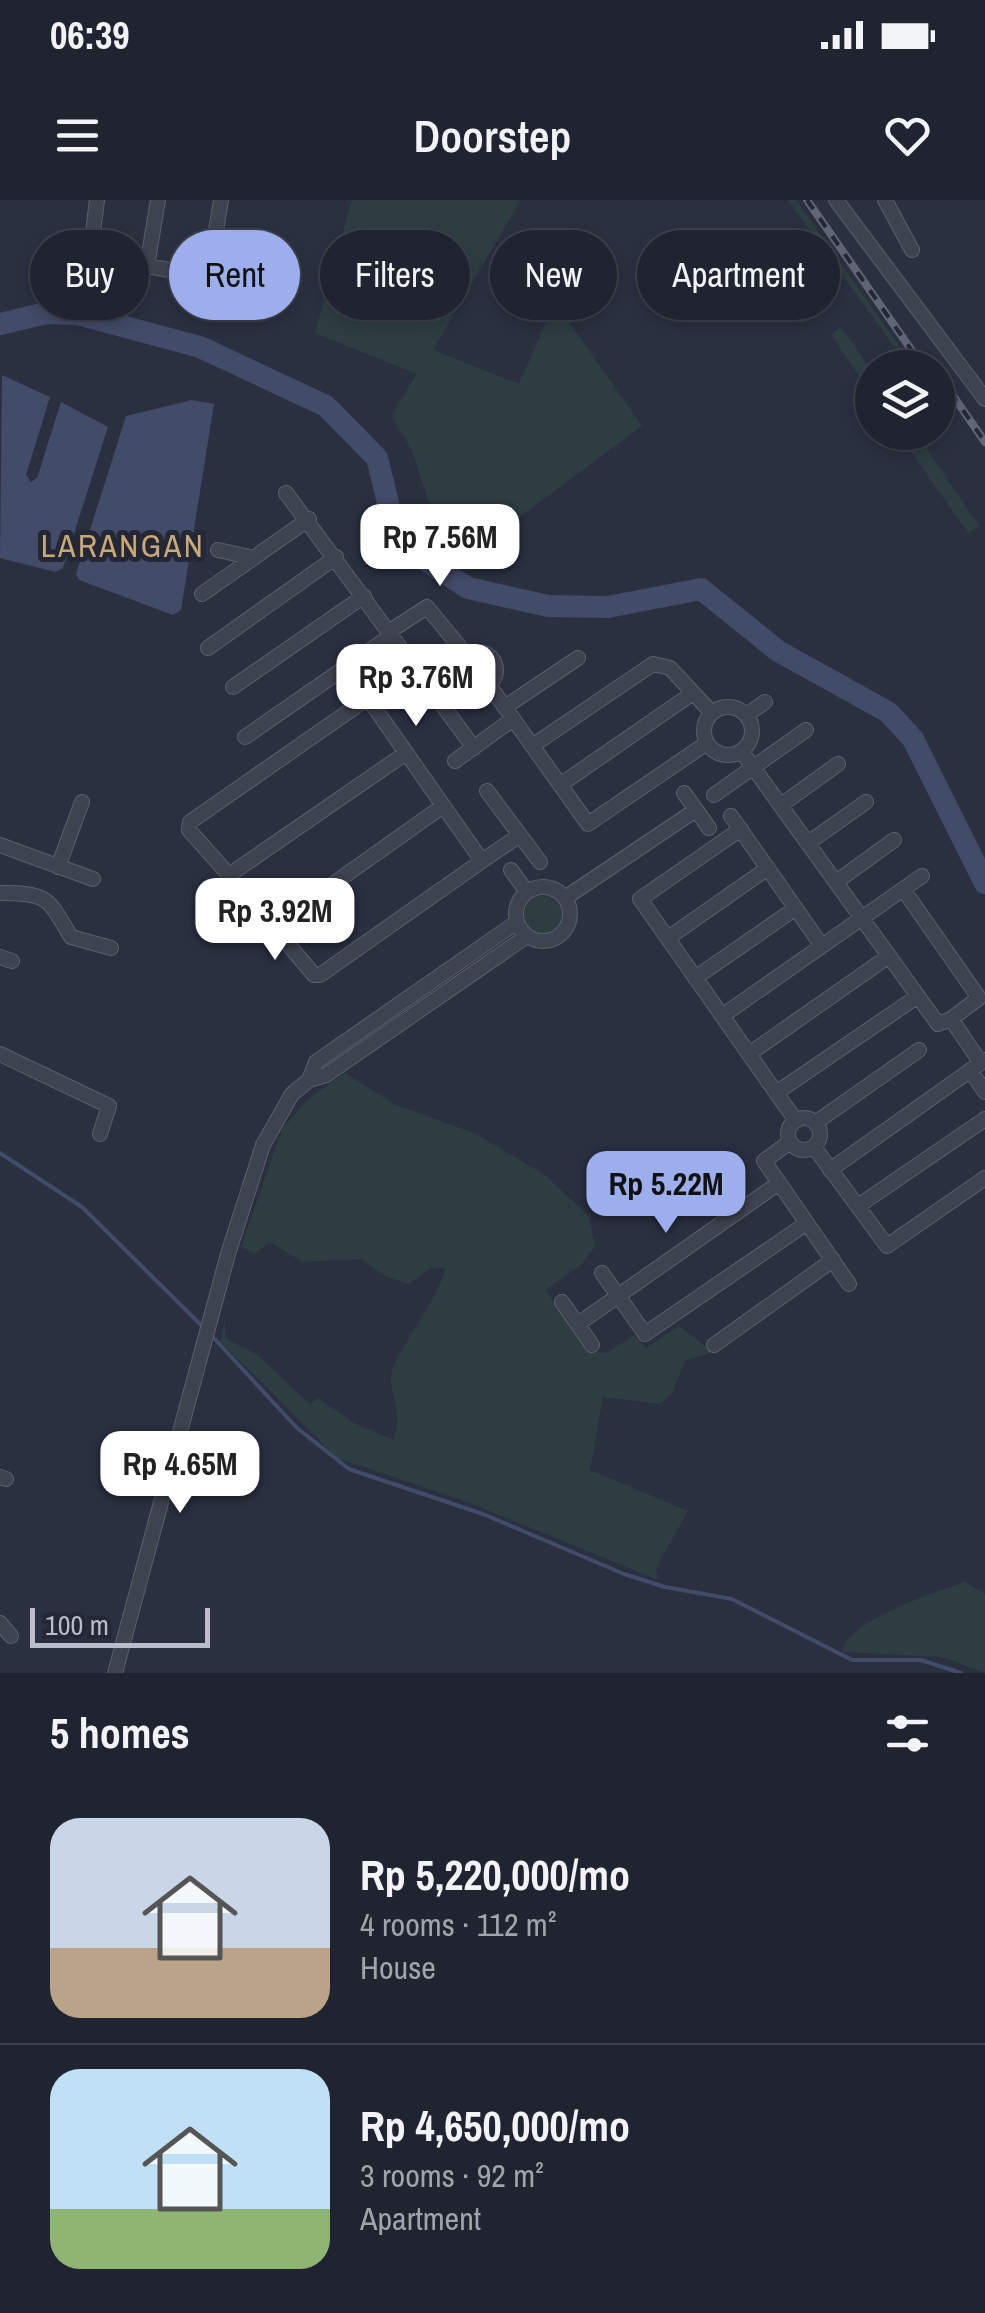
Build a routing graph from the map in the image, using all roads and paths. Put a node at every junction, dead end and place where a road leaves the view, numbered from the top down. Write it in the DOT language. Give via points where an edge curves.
graph roads {
  1 [pos="98,200"];
  2 [pos="158,200"];
  3 [pos="221,200"];
  4 [pos="836,200"];
  5 [pos="885,200"];
  6 [pos="94,230"];
  7 [pos="149,250"];
  8 [pos="912,250"];
  9 [pos="149,267"];
  10 [pos="985,398"];
  11 [pos="286,493"];
  12 [pos="309,519"];
  13 [pos="218,550"];
  14 [pos="336,557"];
  15 [pos="254,558"];
  16 [pos="202,594"];
  17 [pos="364,596"];
  18 [pos="391,633"];
  19 [pos="208,648"];
  20 [pos="507,652"];
  21 [pos="467,656"];
  22 [pos="578,658"];
  23 [pos="494,661"];
  24 [pos="353,677"];
  25 [pos="488,685"];
  26 [pos="233,687"];
  27 [pos="694,693"];
  28 [pos="368,698"];
  29 [pos="765,702"];
  30 [pos="509,713"];
  31 [pos="712,714"];
  32 [pos="746,715"];
  33 [pos="806,730"];
  34 [pos="245,737"];
  35 [pos="707,742"];
  36 [pos="532,746"];
  37 [pos="474,748"];
  38 [pos="742,752"];
  39 [pos="406,753"];
  40 [pos="455,761"];
  41 [pos="838,764"];
  42 [pos="753,766"];
  43 [pos="668,770"];
  44 [pos="560,784"];
  45 [pos="487,791"];
  46 [pos="714,795"];
  47 [pos="82,802"];
  48 [pos="866,802"];
  49 [pos="780,805"];
  50 [pos="444,806"];
  51 [pos="696,810"];
  52 [pos="731,816"];
  53 [pos="741,829"];
  54 [pos="520,835"];
  55 [pos="714,836"];
  56 [pos="894,840"];
  57 [pos="808,843"];
  58 [pos="0,846"];
  59 [pos="482,861"];
  60 [pos="505,861"];
  61 [pos="540,862"];
  62 [pos="58,866"];
  63 [pos="768,868"];
  64 [pos="922,876"];
  65 [pos="93,878"];
  66 [pos="836,882"];
  67 [pos="904,889"];
  68 [pos="527,892"];
  69 [pos="0,893"];
  70 [pos="565,898"];
  71 [pos="796,908"];
  72 [pos="862,918"];
  73 [pos="517,922"];
  74 [pos="528,936"];
  75 [pos="668,938"];
  76 [pos="822,946"];
  77 [pos="111,948"];
  78 [pos="889,956"];
  79 [pos="696,978"];
  80 [pos="918,996"];
  81 [pos="722,1016"];
  82 [pos="951,1019"];
  83 [pos="919,1050"];
  84 [pos="0,1054"];
  85 [pos="749,1054"];
  86 [pos="979,1064"];
  87 [pos="309,1080"];
  88 [pos="985,1092"];
  89 [pos="776,1093"];
  90 [pos="985,1119"];
  91 [pos="796,1121"];
  92 [pos="815,1123"];
  93 [pos="100,1134"];
  94 [pos="790,1142"];
  95 [pos="814,1147"];
  96 [pos="830,1170"];
  97 [pos="985,1178"];
  98 [pos="779,1183"];
  99 [pos="858,1206"];
  100 [pos="807,1223"];
  101 [pos="833,1260"];
  102 [pos="602,1273"];
  103 [pos="850,1284"];
  104 [pos="617,1297"];
  105 [pos="562,1302"];
  106 [pos="578,1324"];
  107 [pos="592,1345"];
  108 [pos="714,1345"];
  109 [pos="0,1623"];
  110 [pos="11,1636"];
  111 [pos="114,1673"];
  1 -- 6 [label="street"];
  2 -- 7 [label="street"];
  3 -- 9 [label="street" via="209,273"];
  4 -- 10 [label="street"];
  5 -- 8 [label="street"];
  11 -- 12 [label="street"];
  12 -- 14 [label="street"];
  12 -- 15 [label="street" via="264,542"];
  13 -- 15 [label="street"];
  14 -- 17 [label="street"];
  14 -- 19 [label="street"];
  15 -- 16 [label="street"];
  17 -- 18 [label="street"];
  17 -- 26 [label="street"];
  18 -- 21 [label="street" via="427,607"];
  18 -- 34 [label="street"];
  18 -- 37 [label="street"];
  20 -- 23 [label="street"];
  21 -- 23 [label="street" via="483,652"];
  21 -- 25 [label="street" via="460,667 465,682"];
  22 -- 30 [label="street"];
  23 -- 25 [label="street" via="496,674"];
  24 -- 28 [label="street"];
  25 -- 30 [label="street"];
  27 -- 31 [label="street"];
  27 -- 36 [label="street" via="670,668 653,664"];
  27 -- 44 [label="street"];
  28 -- 39 [label="street"];
  28 -- 39 [label="street" via="190,822 189,830 228,875"];
  29 -- 32 [label="street"];
  30 -- 36 [label="street"];
  30 -- 37 [label="street"];
  31 -- 32 [label="street" via="730,708"];
  31 -- 35 [label="street" via="704,729"];
  32 -- 38 [label="street" via="752,735"];
  33 -- 42 [label="street"];
  35 -- 38 [label="street" via="724,756"];
  35 -- 43 [label="street"];
  36 -- 44 [label="street"];
  37 -- 40 [label="street"];
  38 -- 42 [label="street"];
  39 -- 50 [label="street"];
  41 -- 49 [label="street"];
  42 -- 46 [label="street"];
  42 -- 49 [label="street"];
  43 -- 44 [label="street" via="588,824"];
  43 -- 51 [label="street"];
  45 -- 54 [label="street"];
  47 -- 62 [label="street"];
  48 -- 57 [label="street"];
  49 -- 57 [label="street"];
  50 -- 59 [label="street"];
  50 -- 59 [label="street" via="278,923 277,932 320,975"];
  51 -- 55 [label="street"];
  51 -- 70 [label="street"];
  52 -- 53 [label="street"];
  53 -- 55 [label="street"];
  53 -- 63 [label="street"];
  54 -- 60 [label="street"];
  54 -- 61 [label="street"];
  55 -- 75 [label="street" via="640,899"];
  56 -- 66 [label="street"];
  57 -- 66 [label="street"];
  58 -- 62 [label="street"];
  59 -- 60 [label="street"];
  60 -- 68 [label="street"];
  62 -- 65 [label="street"];
  63 -- 71 [label="street"];
  63 -- 75 [label="street"];
  64 -- 67 [label="street"];
  66 -- 72 [label="street"];
  67 -- 72 [label="street"];
  67 -- 82 [label="street" via="979,998"];
  68 -- 70 [label="street" via="543,886"];
  68 -- 73 [label="street" via="517,905"];
  69 -- 77 [label="street" via="37,896 60,913 71,937"];
  70 -- 74 [label="street" via="570,916 562,932 545,940"];
  71 -- 76 [label="street"];
  71 -- 79 [label="street"];
  72 -- 76 [label="street"];
  72 -- 78 [label="street"];
  73 -- 74 [label="street"];
  73 -- 87 [label="street" via="316,1062"];
  74 -- 87 [label="street" via="326,1075"];
  75 -- 79 [label="street"];
  76 -- 81 [label="street"];
  78 -- 80 [label="street"];
  78 -- 85 [label="street"];
  79 -- 81 [label="street"];
  80 -- 82 [label="street" via="938,1024"];
  80 -- 89 [label="street"];
  81 -- 85 [label="street"];
  82 -- 86 [label="street"];
  83 -- 92 [label="street"];
  84 -- 93 [label="street" via="109,1106"];
  85 -- 89 [label="street"];
  86 -- 88 [label="street"];
  86 -- 96 [label="street"];
  87 -- 111 [label="street" via="281,1107 263,1145"];
  89 -- 91 [label="street"];
  90 -- 99 [label="street"];
  91 -- 92 [label="street"];
  91 -- 94 [label="street"];
  92 -- 95 [label="street" via="820,1135"];
  94 -- 95 [label="street" via="801,1150"];
  94 -- 98 [label="street" via="764,1161"];
  95 -- 96 [label="street"];
  96 -- 99 [label="street"];
  97 -- 99 [label="street" via="889,1246"];
  98 -- 100 [label="street"];
  98 -- 104 [label="street"];
  100 -- 101 [label="street"];
  100 -- 104 [label="street" via="645,1334"];
  101 -- 103 [label="street"];
  101 -- 108 [label="street"];
  102 -- 104 [label="street"];
  104 -- 106 [label="street"];
  105 -- 106 [label="street"];
  106 -- 107 [label="street"];
  109 -- 110 [label="street"];
}
